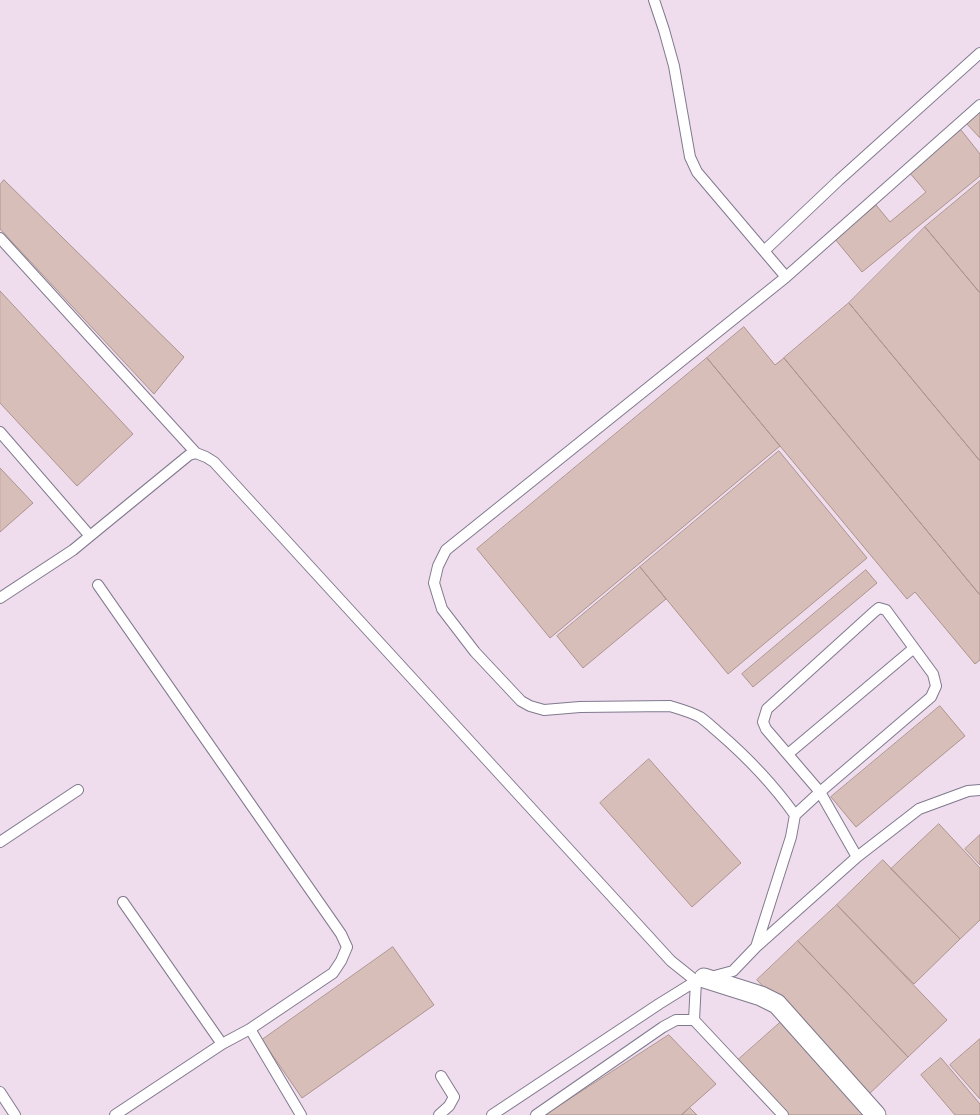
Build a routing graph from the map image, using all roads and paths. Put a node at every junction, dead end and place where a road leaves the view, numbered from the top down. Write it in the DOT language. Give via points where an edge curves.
graph roads {
  1 [pos="654,0"];
  2 [pos="980,53"];
  3 [pos="980,105"];
  4 [pos="0,238"];
  5 [pos="764,251"];
  6 [pos="786,277"];
  7 [pos="0,432"];
  8 [pos="196,453"];
  9 [pos="90,536"];
  10 [pos="98,584"];
  11 [pos="0,598"];
  12 [pos="914,648"];
  13 [pos="788,754"];
  14 [pos="78,790"];
  15 [pos="980,790"];
  16 [pos="820,792"];
  17 [pos="795,815"];
  18 [pos="0,842"];
  19 [pos="858,857"];
  20 [pos="123,902"];
  21 [pos="756,947"];
  22 [pos="700,979"];
  23 [pos="694,1020"];
  24 [pos="250,1029"];
  25 [pos="222,1044"];
  26 [pos="441,1076"];
  27 [pos="0,1092"];
  28 [pos="15,1115"];
  29 [pos="115,1115"];
  30 [pos="301,1115"];
  31 [pos="439,1115"];
  32 [pos="492,1115"];
  33 [pos="536,1115"];
  34 [pos="783,1115"];
  35 [pos="876,1115"];
  1 -- 5 [label="lane" via="674,66 690,156 697,172"];
  2 -- 5 [label="lane"];
  3 -- 6 [label="lane"];
  4 -- 8 [label="lane"];
  5 -- 6 [label="lane"];
  6 -- 17 [label="lane" via="446,550 434,583 442,609 475,652 530,706 544,710 670,706 684,710 699,717 736,747"];
  7 -- 9 [label="lane"];
  8 -- 9 [label="lane"];
  8 -- 22 [label="lane" via="214,462 671,961"];
  9 -- 11 [label="lane"];
  10 -- 24 [label="lane" via="347,947 333,973"];
  12 -- 13 [label="lane"];
  12 -- 13 [label="lane" via="886,610 879,608 874,612 767,709 763,722 766,729"];
  12 -- 16 [label="lane" via="933,674 936,686 931,696"];
  13 -- 16 [label="lane"];
  14 -- 18 [label="lane"];
  15 -- 19 [label="lane" via="968,791 920,809"];
  16 -- 17 [label="lane"];
  16 -- 19 [label="lane"];
  17 -- 21 [label="lane"];
  19 -- 21 [label="lane"];
  20 -- 25 [label="lane"];
  21 -- 22 [label="lane" via="733,971"];
  22 -- 23 [label="lane"];
  22 -- 32 [label="lane"];
  22 -- 35 [label="street" via="761,996 777,1004"];
  23 -- 33 [label="lane" via="676,1020 663,1027"];
  23 -- 34 [label="lane"];
  24 -- 25 [label="lane"];
  24 -- 30 [label="lane"];
  25 -- 29 [label="lane"];
  26 -- 31 [label="lane" via="454,1098"];
  27 -- 28 [label="lane"];
}
